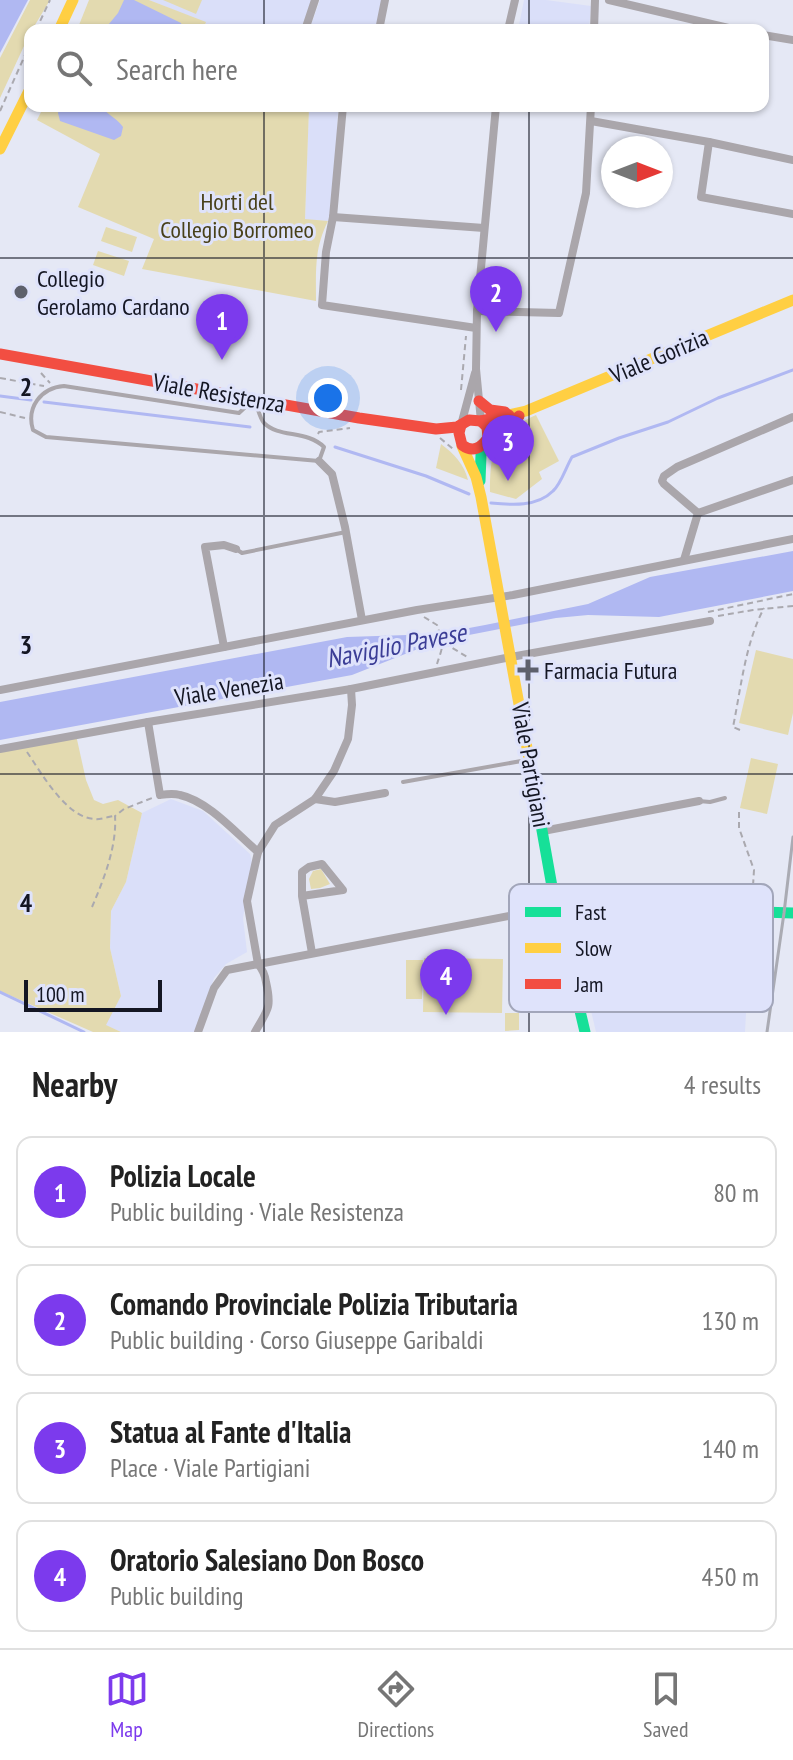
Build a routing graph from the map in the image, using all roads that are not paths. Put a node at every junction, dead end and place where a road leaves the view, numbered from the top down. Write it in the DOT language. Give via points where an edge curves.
graph roads {
  1 [pos="73,0"];
  2 [pos="315,0"];
  3 [pos="385,0"];
  4 [pos="515,0"];
  5 [pos="595,0"];
  6 [pos="609,0"];
  7 [pos="62,24"];
  8 [pos="307,24"];
  9 [pos="380,24"];
  10 [pos="509,24"];
  11 [pos="594,24"];
  12 [pos="711,24"];
  13 [pos="769,36"];
  14 [pos="793,40"];
  15 [pos="24,101"];
  16 [pos="342,112"];
  17 [pos="495,112"];
  18 [pos="591,112"];
  19 [pos="591,121"];
  20 [pos="709,142"];
  21 [pos="0,149"];
  22 [pos="793,160"];
  23 [pos="793,214"];
  24 [pos="333,217"];
  25 [pos="484,228"];
  26 [pos="793,300"];
  27 [pos="477,311"];
  28 [pos="471,327"];
  29 [pos="0,354"];
  30 [pos="476,369"];
  31 [pos="254,399"];
  32 [pos="479,401"];
  33 [pos="526,411"];
  34 [pos="793,417"];
  35 [pos="481,421"];
  36 [pos="461,425"];
  37 [pos="437,430"];
  38 [pos="486,443"];
  39 [pos="461,448"];
  40 [pos="319,461"];
  41 [pos="793,480"];
  42 [pos="481,497"];
  43 [pos="698,513"];
  44 [pos="346,532"];
  45 [pos="793,539"];
  46 [pos="236,549"];
  47 [pos="684,560"];
  48 [pos="499,597"];
  49 [pos="362,620"];
  50 [pos="710,621"];
  51 [pos="224,647"];
  52 [pos="510,653"];
  53 [pos="351,689"];
  54 [pos="0,690"];
  55 [pos="148,722"];
  56 [pos="0,749"];
  57 [pos="530,759"];
  58 [pos="403,782"];
  59 [pos="385,793"];
  60 [pos="725,798"];
  61 [pos="315,799"];
  62 [pos="699,801"];
  63 [pos="543,831"];
  64 [pos="258,852"];
  65 [pos="552,884"];
  66 [pos="302,896"];
  67 [pos="773,913"];
  68 [pos="793,913"];
  69 [pos="509,917"];
  70 [pos="312,953"];
  71 [pos="258,964"];
  72 [pos="580,1012"];
  73 [pos="198,1032"];
  74 [pos="255,1032"];
  75 [pos="585,1032"];
  1 -- 7 [label="main road"];
  2 -- 8 [label="street"];
  3 -- 9 [label="street"];
  4 -- 10 [label="street"];
  5 -- 11 [label="street"];
  6 -- 12 [label="street"];
  13 -- 14 [label="street"];
  15 -- 21 [label="main road"];
  16 -- 24 [label="street"];
  17 -- 25 [label="street"];
  18 -- 19 [label="street"];
  19 -- 20 [label="street"];
  19 -- 27 [label="street" via="586,193 559,313"];
  20 -- 22 [label="street"];
  20 -- 23 [label="street" via="701,197"];
  24 -- 25 [label="street"];
  24 -- 28 [label="street" via="322,305"];
  25 -- 27 [label="street"];
  26 -- 33 [label="main road, Viale Gorizia"];
  27 -- 28 [label="street"];
  28 -- 30 [label="street"];
  29 -- 31 [label="main road, Viale Resistenza"];
  30 -- 32 [label="street"];
  30 -- 36 [label="street"];
  31 -- 37 [label="main road, Viale Resistenza"];
  31 -- 40 [label="lane" via="261,420 271,428 316,439 324,447"];
  31 -- 40 [label="lane" via="239,413 53,387 33,406 30,420 33,430 46,437"];
  32 -- 33 [label="main road, Viale Gorizia" via="495,412"];
  32 -- 35 [label="street"];
  33 -- 35 [label="main road, Viale Gorizia"];
  33 -- 38 [label="main road, Viale Gorizia"];
  34 -- 43 [label="street" via="662,478"];
  35 -- 36 [label="main road"];
  35 -- 38 [label="main road" via="487,427"];
  36 -- 37 [label="main road, Viale Resistenza"];
  36 -- 39 [label="main road"];
  37 -- 39 [label="main road, Viale Resistenza"];
  38 -- 39 [label="main road" via="474,450"];
  38 -- 42 [label="main road, Viale Partigiani"];
  39 -- 42 [label="main road, Viale Partigiani"];
  40 -- 44 [label="street" via="332,474"];
  41 -- 43 [label="street"];
  42 -- 48 [label="main road, Viale Partigiani"];
  43 -- 47 [label="street"];
  44 -- 46 [label="lane" via="242,553"];
  44 -- 49 [label="street"];
  45 -- 47 [label="street"];
  46 -- 51 [label="street" via="205,547"];
  47 -- 48 [label="street"];
  48 -- 49 [label="street"];
  48 -- 52 [label="main road, Viale Partigiani"];
  49 -- 51 [label="street"];
  50 -- 52 [label="street, Viale Venezia"];
  51 -- 54 [label="street"];
  52 -- 53 [label="street, Viale Venezia"];
  52 -- 57 [label="main road, Viale Partigiani"];
  53 -- 55 [label="street, Viale Venezia"];
  53 -- 61 [label="street" via="348,739"];
  55 -- 56 [label="street, Viale Venezia"];
  55 -- 64 [label="street" via="160,795 191,798"];
  57 -- 58 [label="lane"];
  57 -- 63 [label="main road, Viale Partigiani"];
  59 -- 61 [label="street" via="335,802"];
  60 -- 62 [label="lane"];
  61 -- 64 [label="street" via="275,825"];
  62 -- 63 [label="street"];
  63 -- 65 [label="main road, Viale Partigiani"];
  64 -- 71 [label="street" via="247,901"];
  66 -- 66 [label="street" via="329,892 343,890 322,864 302,872"];
  66 -- 70 [label="street"];
  67 -- 68 [label="main road"];
  69 -- 70 [label="street"];
  70 -- 71 [label="street"];
  71 -- 73 [label="street" via="227,970 214,988"];
  71 -- 74 [label="street" via="270,1003"];
  72 -- 75 [label="main road, Viale Partigiani"];
}
